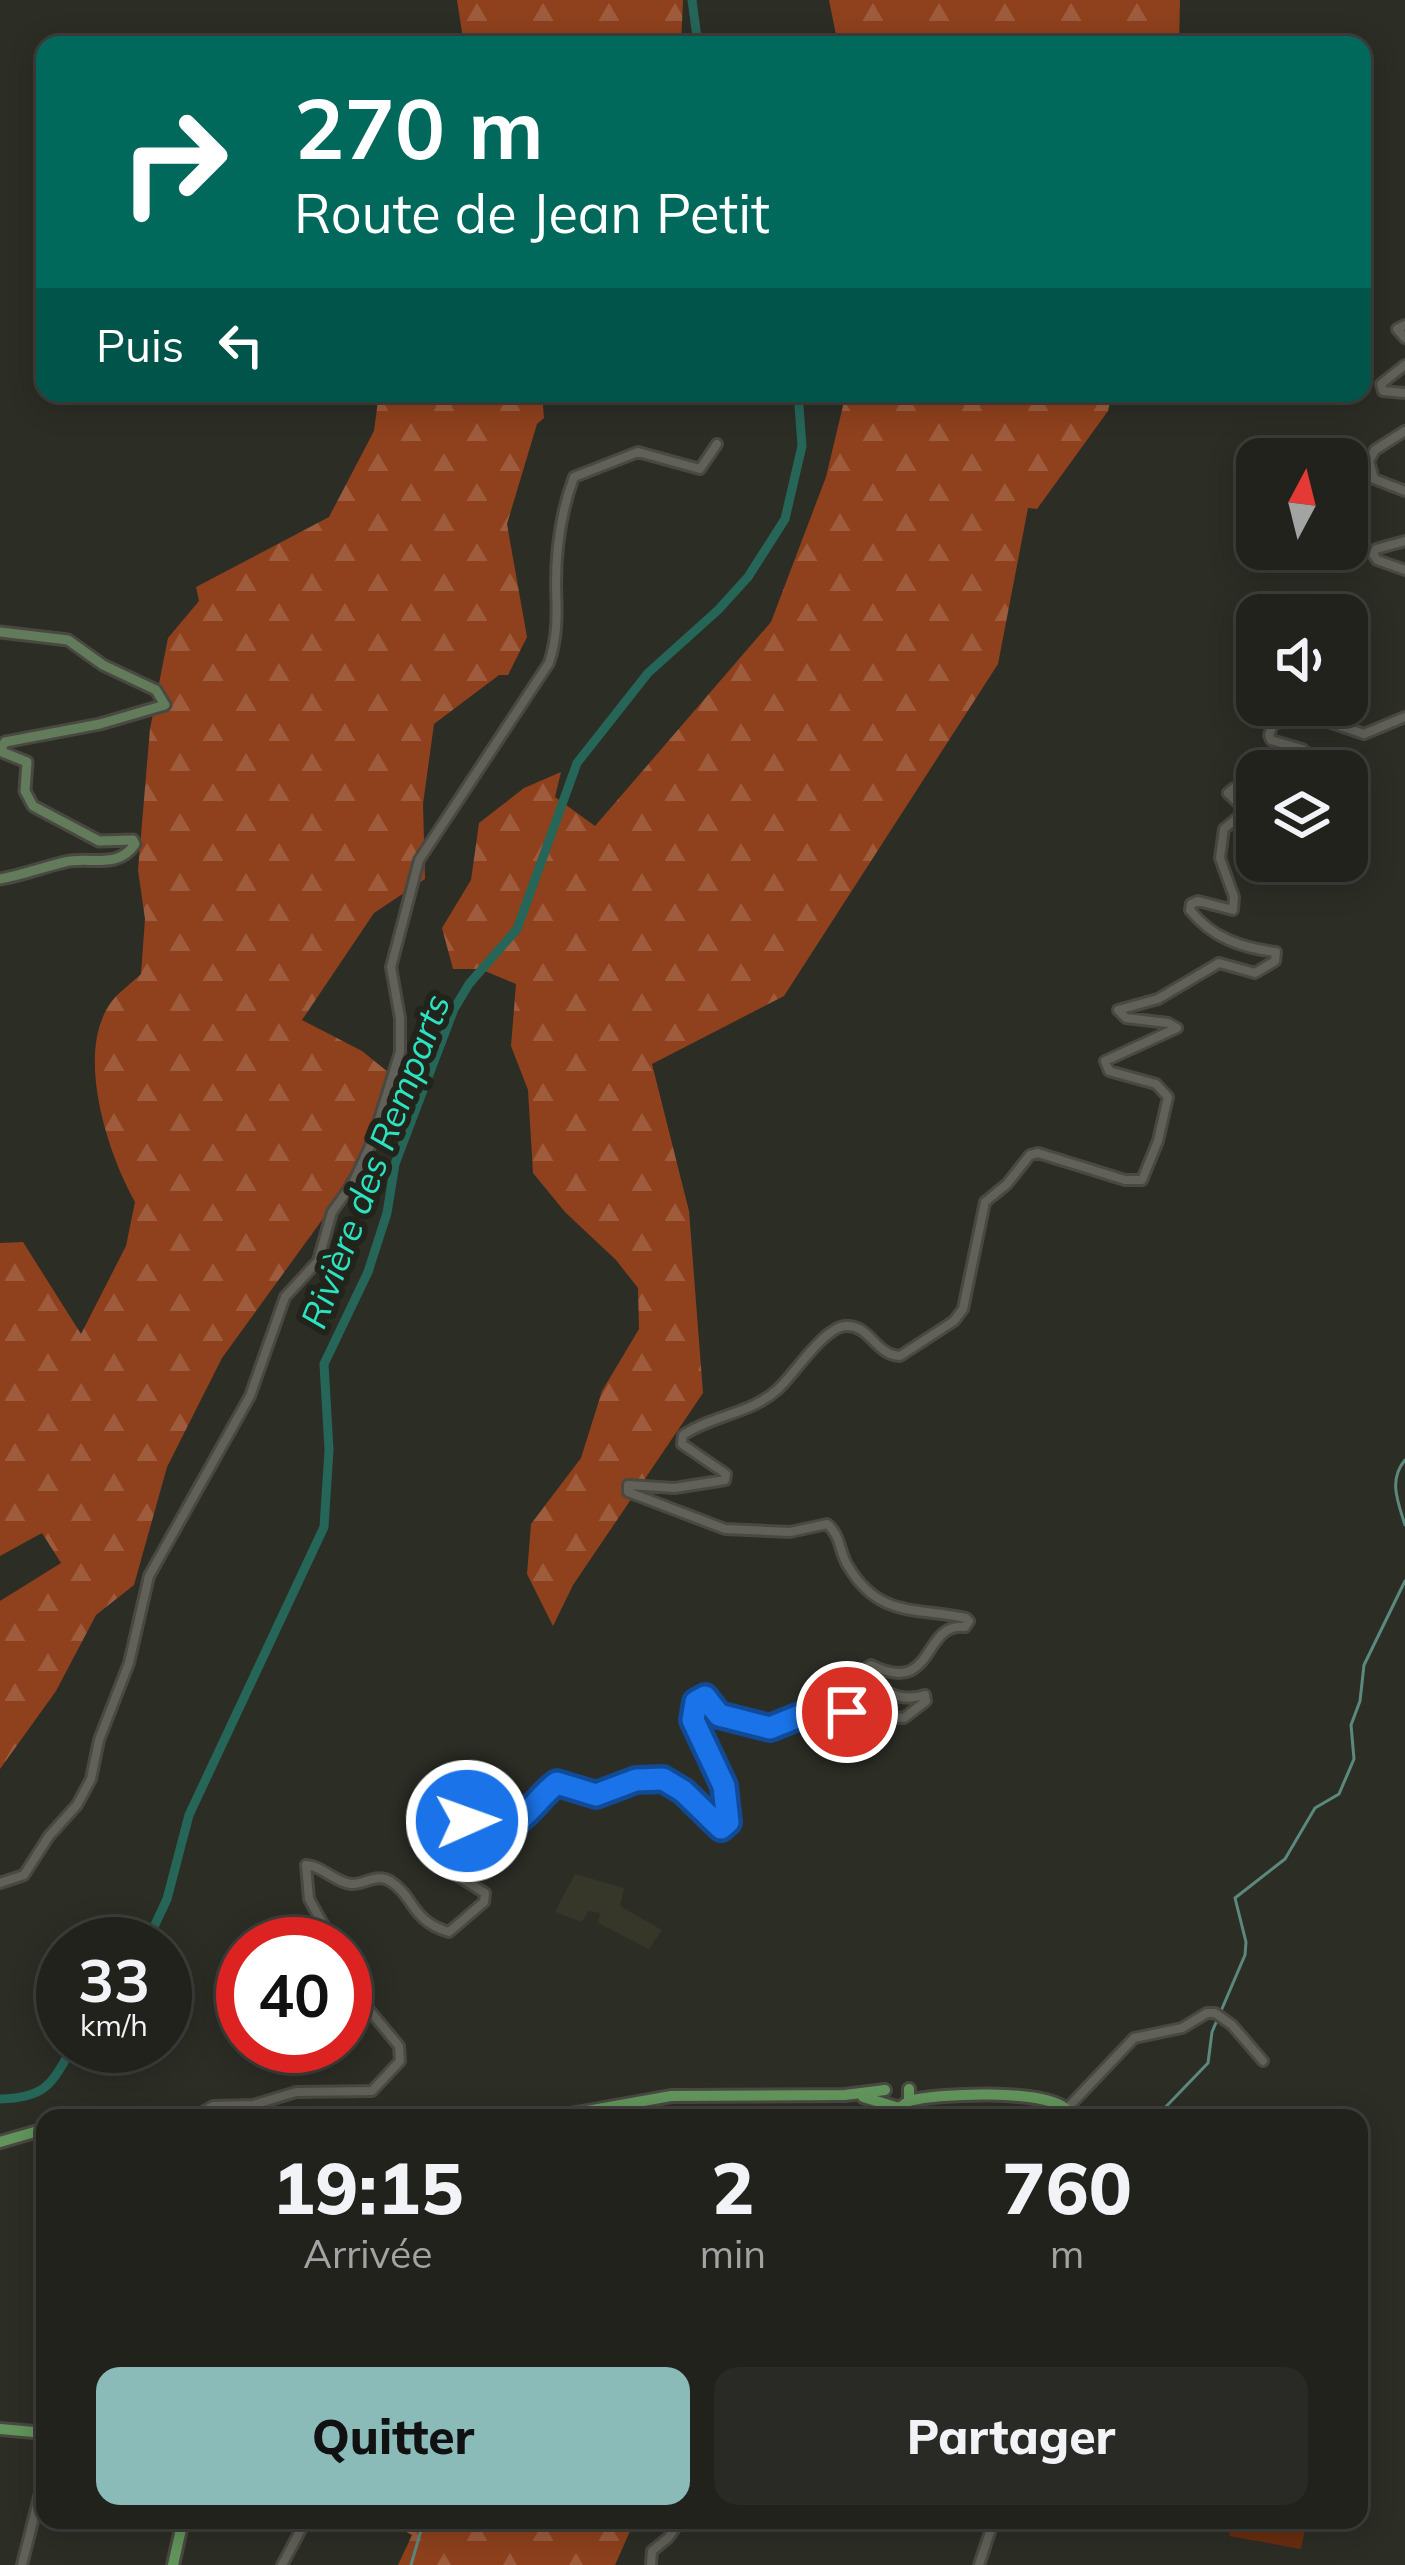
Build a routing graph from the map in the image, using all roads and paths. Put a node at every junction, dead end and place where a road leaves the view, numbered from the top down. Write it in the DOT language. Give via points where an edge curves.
graph roads {
  1 [pos="1405,325"];
  2 [pos="1405,338"];
  3 [pos="1405,365"];
  4 [pos="1405,393"];
  5 [pos="1405,431"];
  6 [pos="717,444"];
  7 [pos="1405,491"];
  8 [pos="1405,541"];
  9 [pos="1405,570"];
  10 [pos="0,632"];
  11 [pos="1405,717"];
  12 [pos="1303,750"];
  13 [pos="1236,819"];
  14 [pos="0,879"];
  15 [pos="0,1883"];
  16 [pos="319,1917"];
  17 [pos="372,2014"];
  18 [pos="1263,2061"];
  19 [pos="898,2104"];
  20 [pos="231,2109"];
  21 [pos="598,2109"];
  22 [pos="1058,2109"];
  23 [pos="1067,2109"];
  24 [pos="36,2132"];
  25 [pos="0,2142"];
  26 [pos="0,2428"];
  27 [pos="36,2432"];
  28 [pos="36,2511"];
  29 [pos="182,2529"];
  30 [pos="302,2529"];
  31 [pos="674,2529"];
  32 [pos="991,2529"];
  33 [pos="22,2565"];
  34 [pos="173,2565"];
  35 [pos="282,2565"];
  36 [pos="651,2565"];
  37 [pos="979,2565"];
  1 -- 2 [label="street" via="1396,332"];
  3 -- 4 [label="street" via="1381,384"];
  5 -- 7 [label="street" via="1376,450 1369,470"];
  6 -- 15 [label="street" via="700,469 638,452 574,478 560,530 559,627 549,663 419,860 391,967 400,1052 372,1142 332,1212 318,1261 285,1297 250,1396 149,1576 85,1792 24,1875"];
  8 -- 9 [label="street" via="1373,554"];
  10 -- 14 [label="main road" via="68,640 156,689 165,705 5,742 2,752 27,762 33,806 100,841 135,844 114,859 70,860"];
  11 -- 12 [label="street" via="1364,734 1317,718 1274,723 1271,740"];
  13 -- 16 [label="street" via="1223,829 1220,858 1233,910 1198,902 1190,910 1243,948 1276,952 1275,961 1255,973 1219,963 1158,999 1118,1010 1177,1028 1104,1064 1156,1084 1168,1097 1142,1180 1030,1155 985,1202 966,1299 954,1321 901,1356 882,1352 863,1330 833,1330 768,1397 683,1435 682,1444 725,1480 628,1485 628,1492 725,1529 827,1525 858,1581 884,1605 966,1618 965,1627 943,1631 910,1671 866,1668 897,1697 926,1701 904,1718 812,1711 770,1728 719,1715 701,1698 693,1720 724,1786 728,1822 721,1828 670,1782 646,1778 596,1795 557,1783 526,1818 489,1827 423,1796 442,1861 485,1893 484,1902 449,1933 421,1918 389,1881 352,1884 306,1865"];
  17 -- 20 [label="street" via="399,2046 400,2062 377,2088 296,2092"];
  18 -- 23 [label="street" via="1207,2012 1182,2028 1134,2038"];
  19 -- 21 [label="main road" via="845,2095 671,2096"];
  19 -- 22 [label="main road" via="947,2096 1052,2100"];
  24 -- 25 [label="main road"];
  26 -- 27 [label="main road"];
  28 -- 33 [label="street"];
  29 -- 34 [label="main road"];
  30 -- 35 [label="street"];
  31 -- 36 [label="street" via="652,2551"];
  32 -- 37 [label="street"];
}
